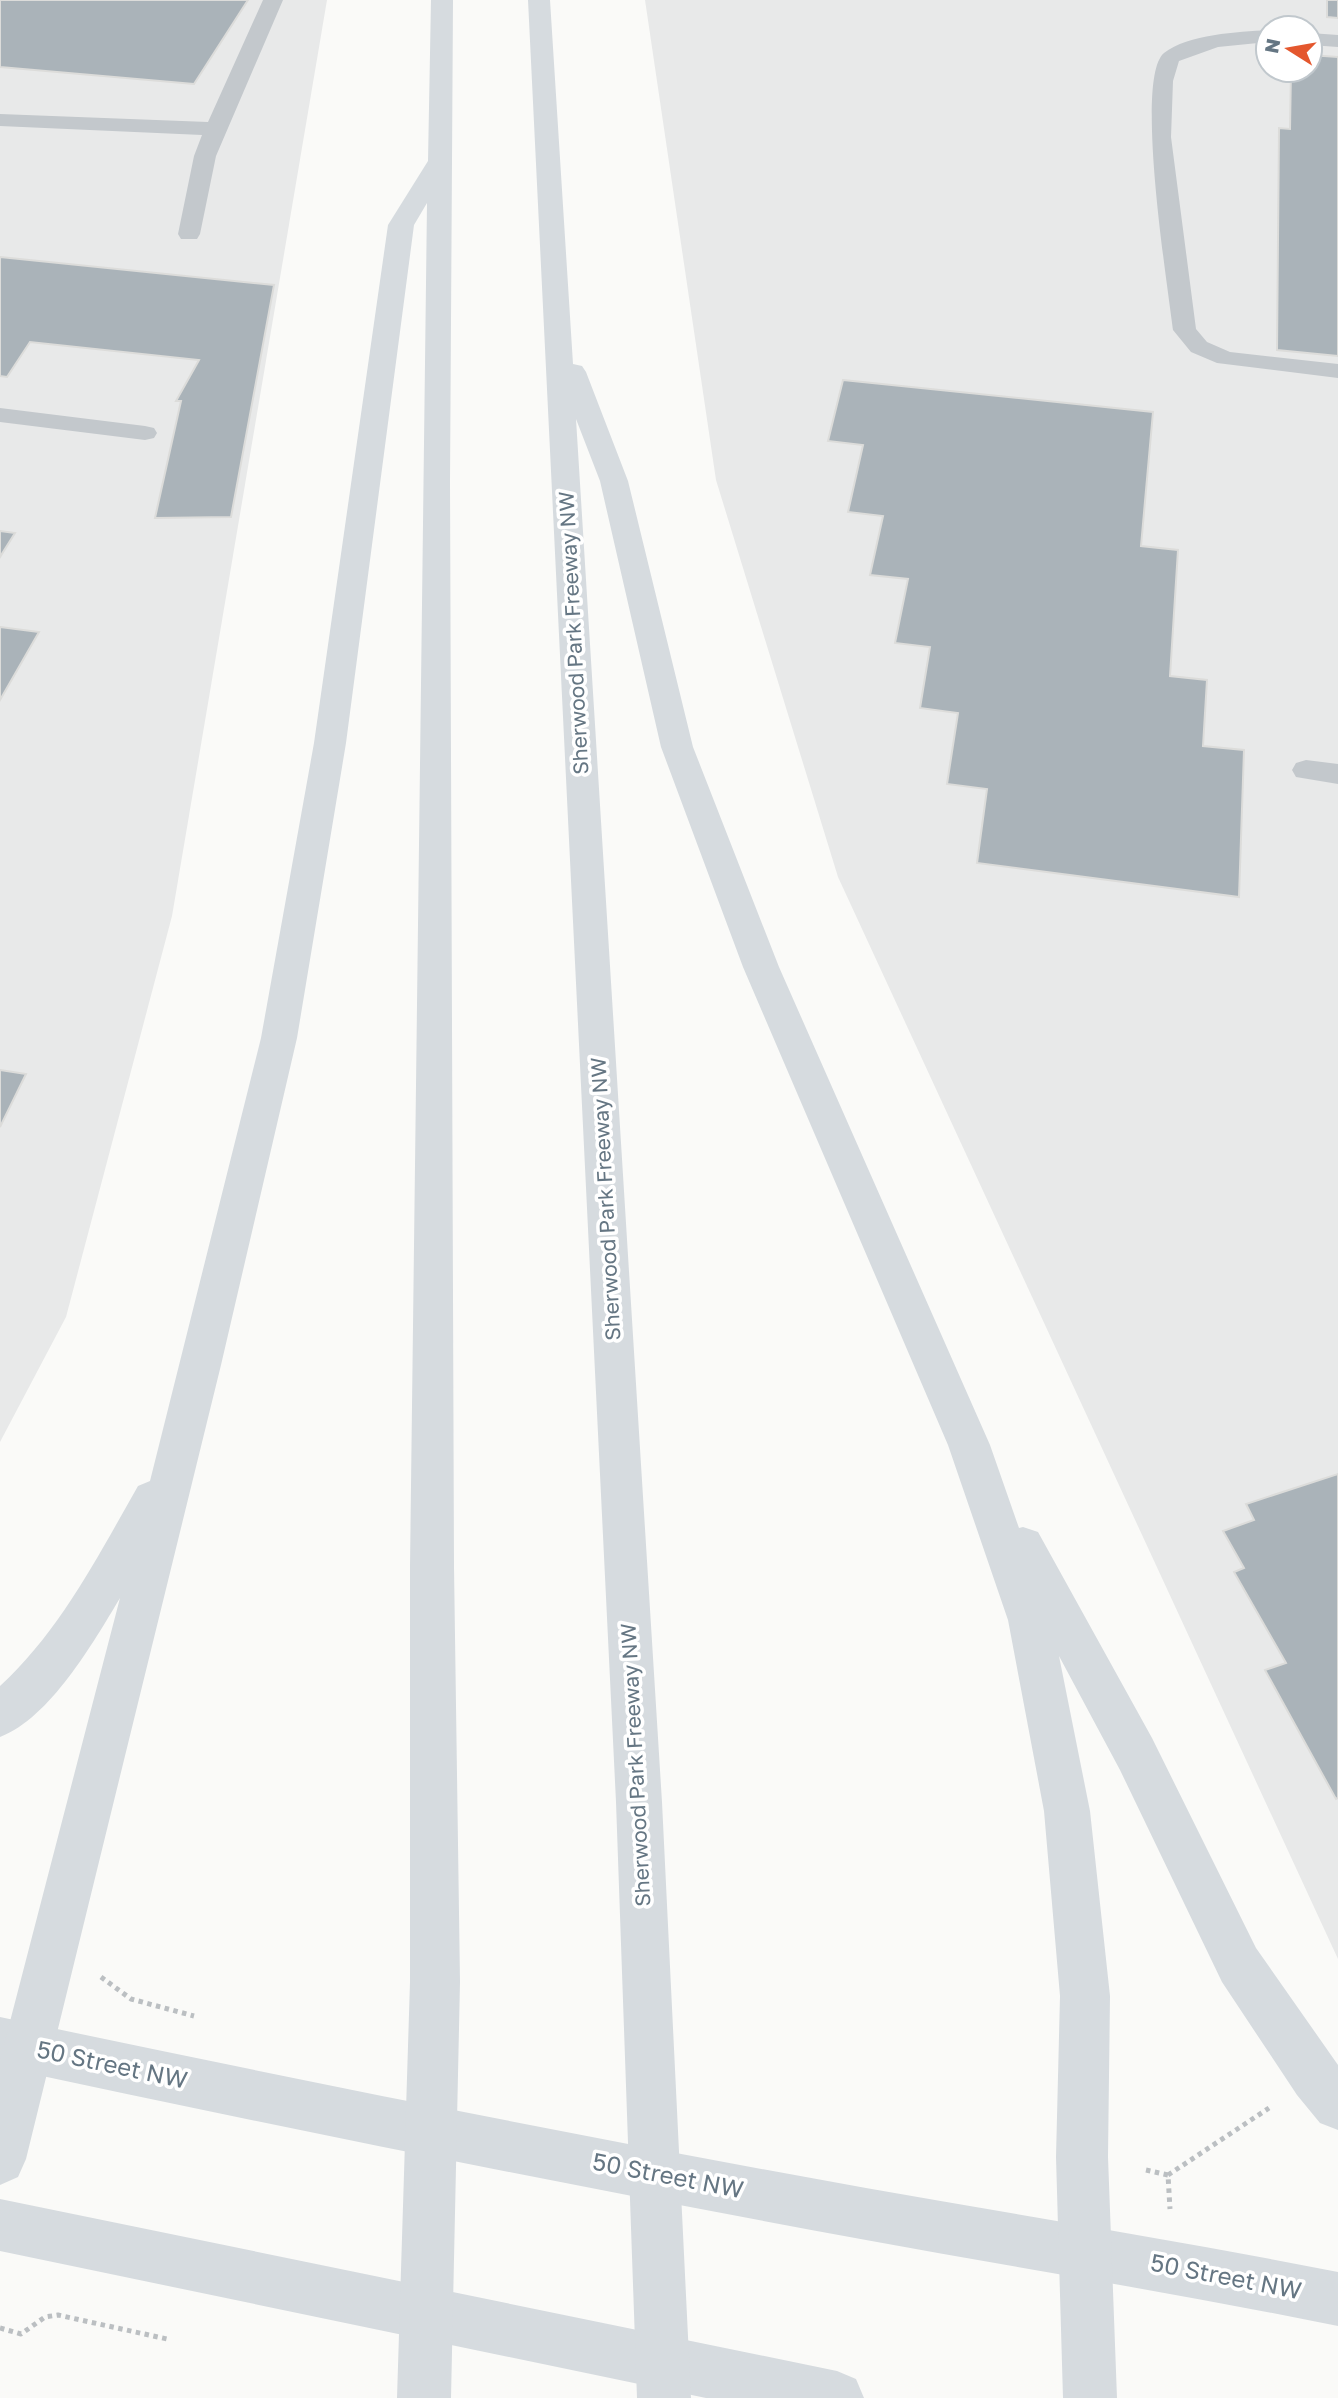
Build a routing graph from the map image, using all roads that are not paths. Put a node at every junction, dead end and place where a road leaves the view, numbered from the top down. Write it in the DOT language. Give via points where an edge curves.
graph roads {
  1 [pos="273,0"];
  2 [pos="443,0"];
  3 [pos="539,0"];
  4 [pos="1254,37"];
  5 [pos="0,120"];
  6 [pos="215,129"];
  7 [pos="440,161"];
  8 [pos="189,234"];
  9 [pos="559,340"];
  10 [pos="1338,372"];
  11 [pos="0,415"];
  12 [pos="145,433"];
  13 [pos="1306,770"];
  14 [pos="1338,774"];
  15 [pos="969,1445"];
  16 [pos="178,1454"];
  17 [pos="0,1716"];
  18 [pos="14,2045"];
  19 [pos="1338,2105"];
  20 [pos="0,2159"];
  21 [pos="0,2225"];
  22 [pos="1087,2252"];
  23 [pos="1338,2299"];
  24 [pos="424,2398"];
  25 [pos="664,2398"];
  26 [pos="837,2398"];
  27 [pos="1090,2398"];
  1 -- 6 [label="lane"];
  2 -- 7 [label="main road"];
  3 -- 9 [label="main road, Sherwood Park Freeway NW"];
  4 -- 10 [label="lane" via="1217,38 1189,47 1170,58 1163,81 1161,137 1185,330 1199,347 1225,358"];
  5 -- 6 [label="lane"];
  6 -- 8 [label="lane"];
  7 -- 16 [label="main road" via="401,225 330,743 279,1038"];
  7 -- 24 [label="main road" via="432,1553 435,1982"];
  9 -- 15 [label="main road" via="614,481 677,747 761,967"];
  9 -- 25 [label="main road, Sherwood Park Freeway NW" via="637,1775"];
  11 -- 12 [label="lane"];
  13 -- 14 [label="lane"];
  15 -- 19 [label="main road" via="1136,1754 1239,1965"];
  15 -- 22 [label="main road" via="1030,1620 1068,1811 1085,1996 1082,2157"];
  16 -- 17 [label="main road" via="92,1606 53,1660"];
  16 -- 18 [label="main road"];
  18 -- 20 [label="main road"];
  18 -- 22 [label="main road, 50 Street NW" via="866,2214"];
  21 -- 26 [label="main road"];
  22 -- 23 [label="main road, 50 Street NW"];
  22 -- 27 [label="main road"];
}
